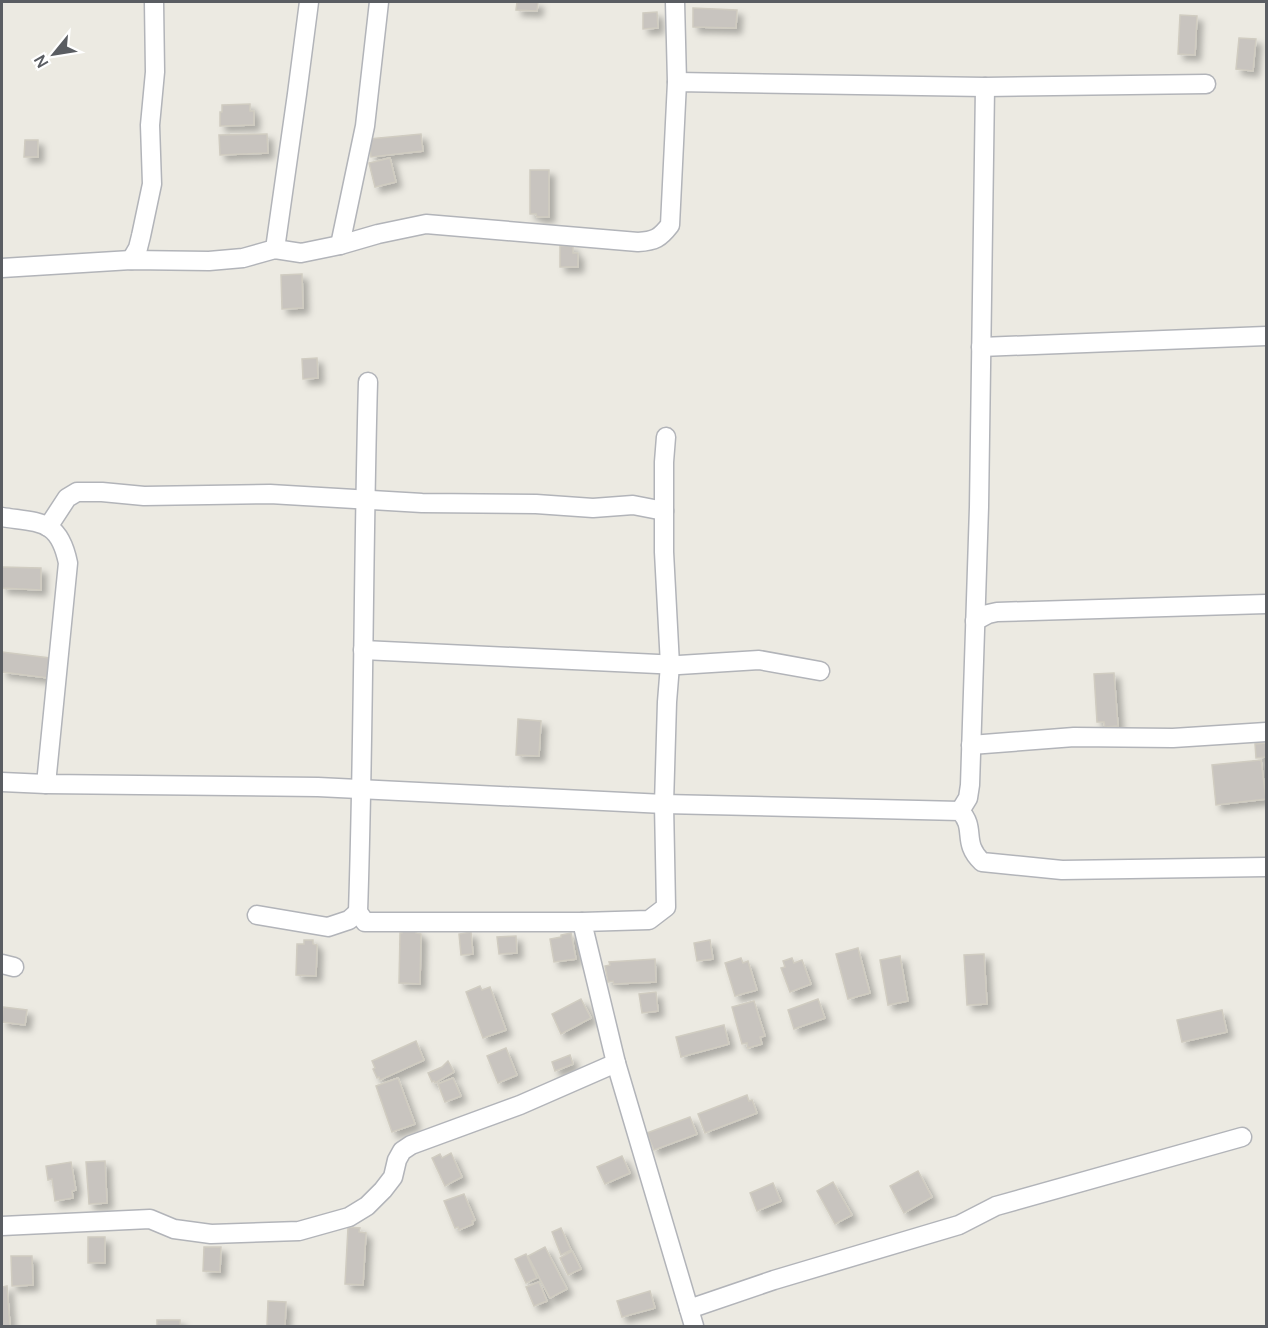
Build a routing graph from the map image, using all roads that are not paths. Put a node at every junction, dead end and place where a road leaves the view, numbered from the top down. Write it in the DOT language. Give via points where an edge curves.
graph roads {
  1 [pos="154,2"];
  2 [pos="309,2"];
  3 [pos="379,2"];
  4 [pos="675,2"];
  5 [pos="677,82"];
  6 [pos="1206,84"];
  7 [pos="985,87"];
  8 [pos="340,245"];
  9 [pos="275,249"];
  10 [pos="131,260"];
  11 [pos="2,268"];
  12 [pos="1266,336"];
  13 [pos="981,347"];
  14 [pos="368,382"];
  15 [pos="666,437"];
  16 [pos="364,499"];
  17 [pos="664,511"];
  18 [pos="2,517"];
  19 [pos="48,527"];
  20 [pos="1266,604"];
  21 [pos="975,621"];
  22 [pos="363,650"];
  23 [pos="670,665"];
  24 [pos="820,671"];
  25 [pos="1266,732"];
  26 [pos="971,745"];
  27 [pos="2,782"];
  28 [pos="46,784"];
  29 [pos="362,789"];
  30 [pos="664,804"];
  31 [pos="960,811"];
  32 [pos="1266,867"];
  33 [pos="358,912"];
  34 [pos="257,915"];
  35 [pos="582,922"];
  36 [pos="616,1063"];
  37 [pos="1242,1137"];
  38 [pos="2,1226"];
  39 [pos="689,1309"];
  40 [pos="694,1326"];
  1 -- 10 [label="street" via="152,184 138,248"];
  2 -- 9 [label="street"];
  3 -- 8 [label="street" via="364,126"];
  4 -- 5 [label="street"];
  5 -- 7 [label="street"];
  5 -- 8 [label="street" via="670,225 652,241 426,224"];
  6 -- 7 [label="street"];
  7 -- 13 [label="street"];
  8 -- 9 [label="street" via="301,253"];
  9 -- 10 [label="street" via="243,258 209,261"];
  10 -- 11 [label="street"];
  12 -- 13 [label="street"];
  13 -- 21 [label="street"];
  14 -- 16 [label="street"];
  15 -- 17 [label="street"];
  16 -- 17 [label="street" via="593,508 633,506"];
  16 -- 19 [label="street" via="77,492 67,498"];
  16 -- 22 [label="street"];
  17 -- 23 [label="street"];
  18 -- 19 [label="street"];
  19 -- 28 [label="street" via="64,546 68,563"];
  20 -- 21 [label="street" via="997,612"];
  21 -- 26 [label="street"];
  22 -- 23 [label="street"];
  22 -- 29 [label="street"];
  23 -- 24 [label="street" via="759,660"];
  23 -- 30 [label="street"];
  25 -- 26 [label="street" via="1173,738 1074,737"];
  26 -- 31 [label="street" via="968,798"];
  27 -- 28 [label="street"];
  28 -- 29 [label="street"];
  29 -- 30 [label="street"];
  29 -- 33 [label="street"];
  30 -- 31 [label="street"];
  30 -- 35 [label="street" via="666,907 649,920"];
  31 -- 32 [label="street" via="967,818 971,849 982,862 1062,870"];
  33 -- 34 [label="street" via="349,920 328,927"];
  33 -- 35 [label="street" via="365,922"];
  35 -- 36 [label="street"];
  36 -- 38 [label="street" via="520,1105 411,1145 402,1151 393,1177 367,1206 349,1217 299,1231 211,1234 174,1228 150,1219"];
  36 -- 39 [label="street"];
  37 -- 39 [label="street" via="996,1206 959,1225"];
  39 -- 40 [label="street"];
}
